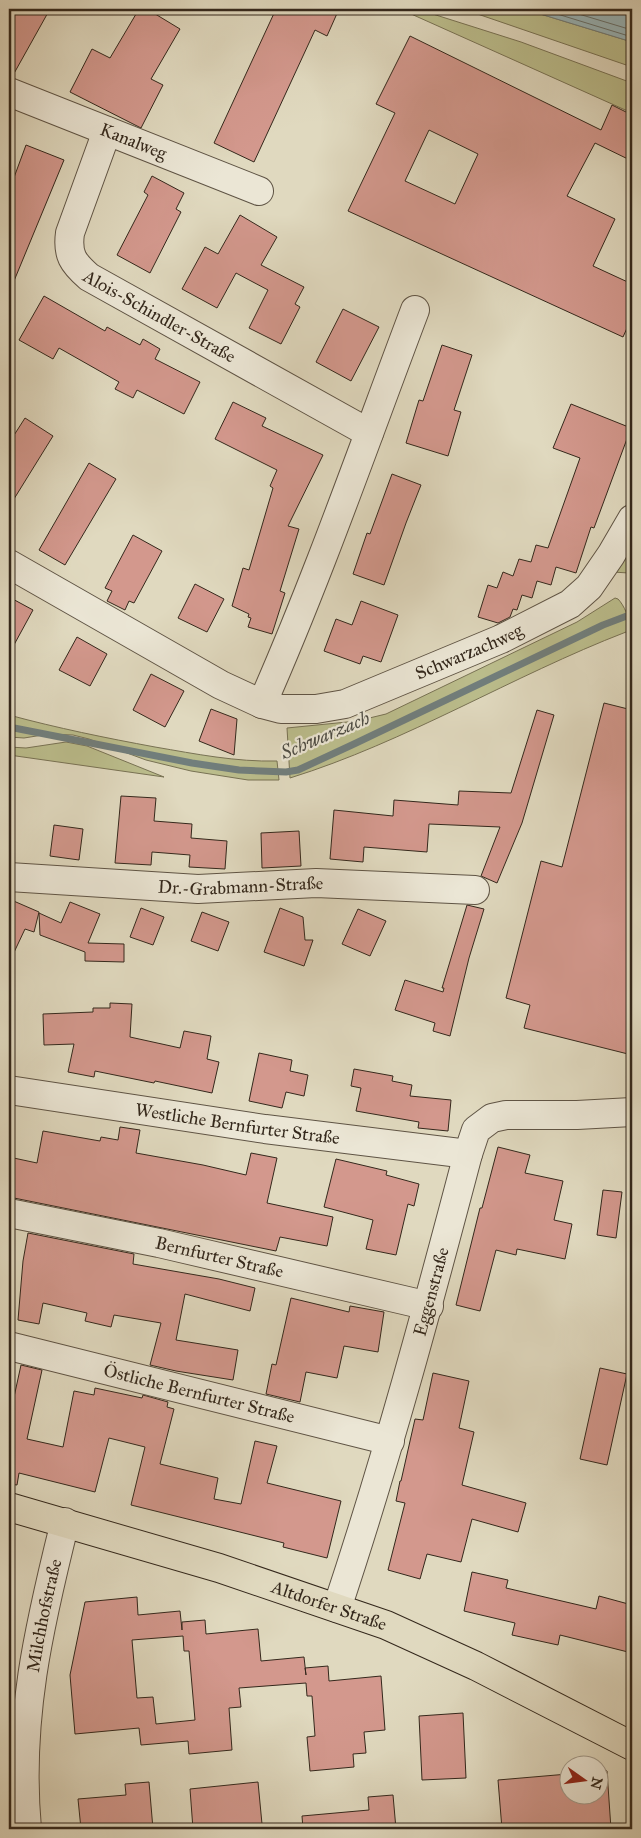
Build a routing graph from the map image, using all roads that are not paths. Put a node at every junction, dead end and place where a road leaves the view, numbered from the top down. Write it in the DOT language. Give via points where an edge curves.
graph roads {
  1 [pos="9,92"];
  2 [pos="107,131"];
  3 [pos="259,191"];
  4 [pos="416,310"];
  5 [pos="369,433"];
  6 [pos="632,519"];
  7 [pos="9,564"];
  8 [pos="262,704"];
  9 [pos="9,877"];
  10 [pos="475,890"];
  11 [pos="9,1090"];
  12 [pos="632,1112"];
  13 [pos="468,1154"];
  14 [pos="9,1213"];
  15 [pos="429,1306"];
  16 [pos="9,1346"];
  17 [pos="390,1440"];
  18 [pos="9,1506"];
  19 [pos="64,1522"];
  20 [pos="337,1608"];
  21 [pos="632,1746"];
  22 [pos="27,1829"];
  1 -- 2 [label="street, Kanalweg"];
  2 -- 3 [label="street, Kanalweg"];
  2 -- 5 [label="street, Alois-Schindler-Straße" via="70,233 68,246 78,267 89,277"];
  4 -- 5 [label="street"];
  5 -- 8 [label="street"];
  6 -- 8 [label="street, Schwarzachweg" via="589,587 570,604 527,626 345,704 316,709 281,709"];
  7 -- 8 [label="street, Schwarzachweg" via="221,685"];
  9 -- 10 [label="street, Dr.-Grabmann-Straße" via="198,889 316,883"];
  11 -- 13 [label="street, Westliche Bernfurter Straße" via="266,1129"];
  12 -- 13 [label="street, Eggenstraße" via="492,1118 474,1134"];
  13 -- 15 [label="street, Eggenstraße"];
  14 -- 15 [label="street, Bernfurter Straße" via="159,1243"];
  15 -- 17 [label="street, Eggenstraße"];
  16 -- 17 [label="street, Östliche Bernfurter Straße"];
  17 -- 20 [label="street, Eggenstraße"];
  18 -- 19 [label="main road, Altdorfer Straße"];
  19 -- 20 [label="main road, Altdorfer Straße" via="219,1568"];
  19 -- 22 [label="street, Milchhofstraße" via="32,1668 23,1770"];
  20 -- 21 [label="main road, Altdorfer Straße" via="439,1648"];
}
